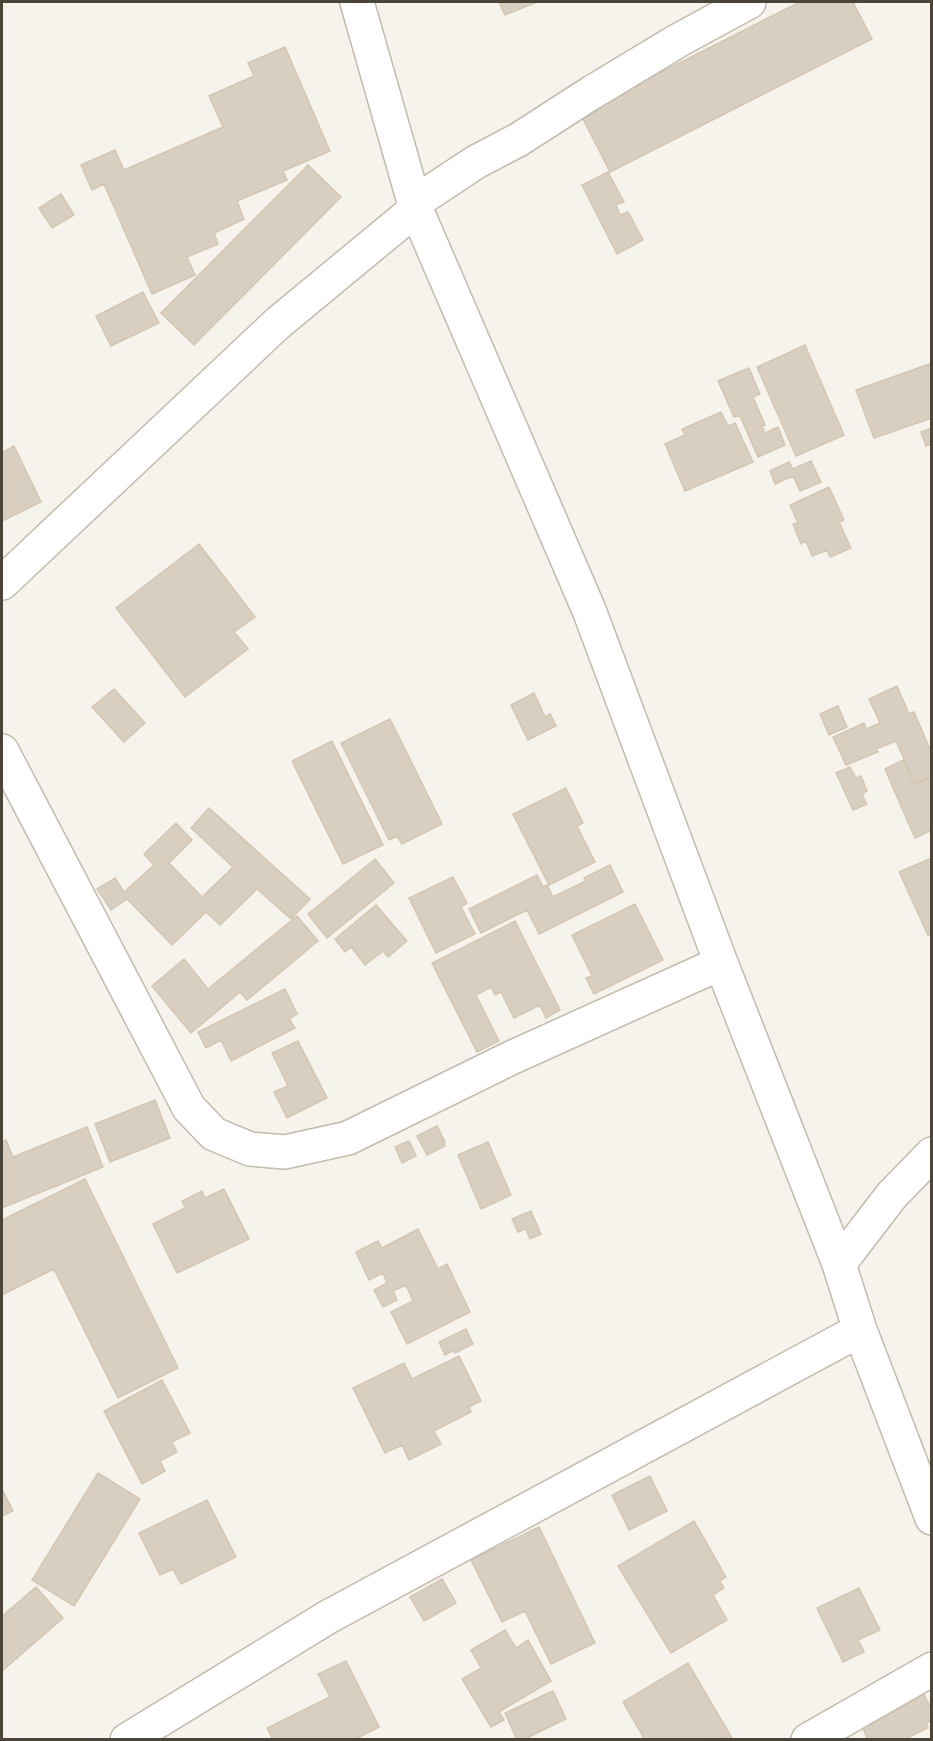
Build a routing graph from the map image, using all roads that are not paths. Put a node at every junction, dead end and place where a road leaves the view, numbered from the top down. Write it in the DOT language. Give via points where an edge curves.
graph roads {
  1 [pos="357,2"];
  2 [pos="749,2"];
  3 [pos="415,206"];
  4 [pos="2,583"];
  5 [pos="2,751"];
  6 [pos="721,963"];
  7 [pos="932,1154"];
  8 [pos="839,1264"];
  9 [pos="860,1329"];
  10 [pos="932,1518"];
  11 [pos="932,1669"];
  12 [pos="127,1740"];
  13 [pos="808,1740"];
  1 -- 3 [label="street"];
  2 -- 3 [label="street" via="476,162"];
  3 -- 4 [label="street" via="278,323"];
  3 -- 6 [label="street" via="589,610"];
  5 -- 6 [label="street" via="189,1108 214,1134 250,1149 285,1152 348,1138 513,1057"];
  6 -- 8 [label="street"];
  7 -- 8 [label="street" via="892,1195"];
  8 -- 9 [label="street"];
  9 -- 10 [label="street"];
  9 -- 12 [label="street" via="328,1617"];
  11 -- 13 [label="street"];
}
